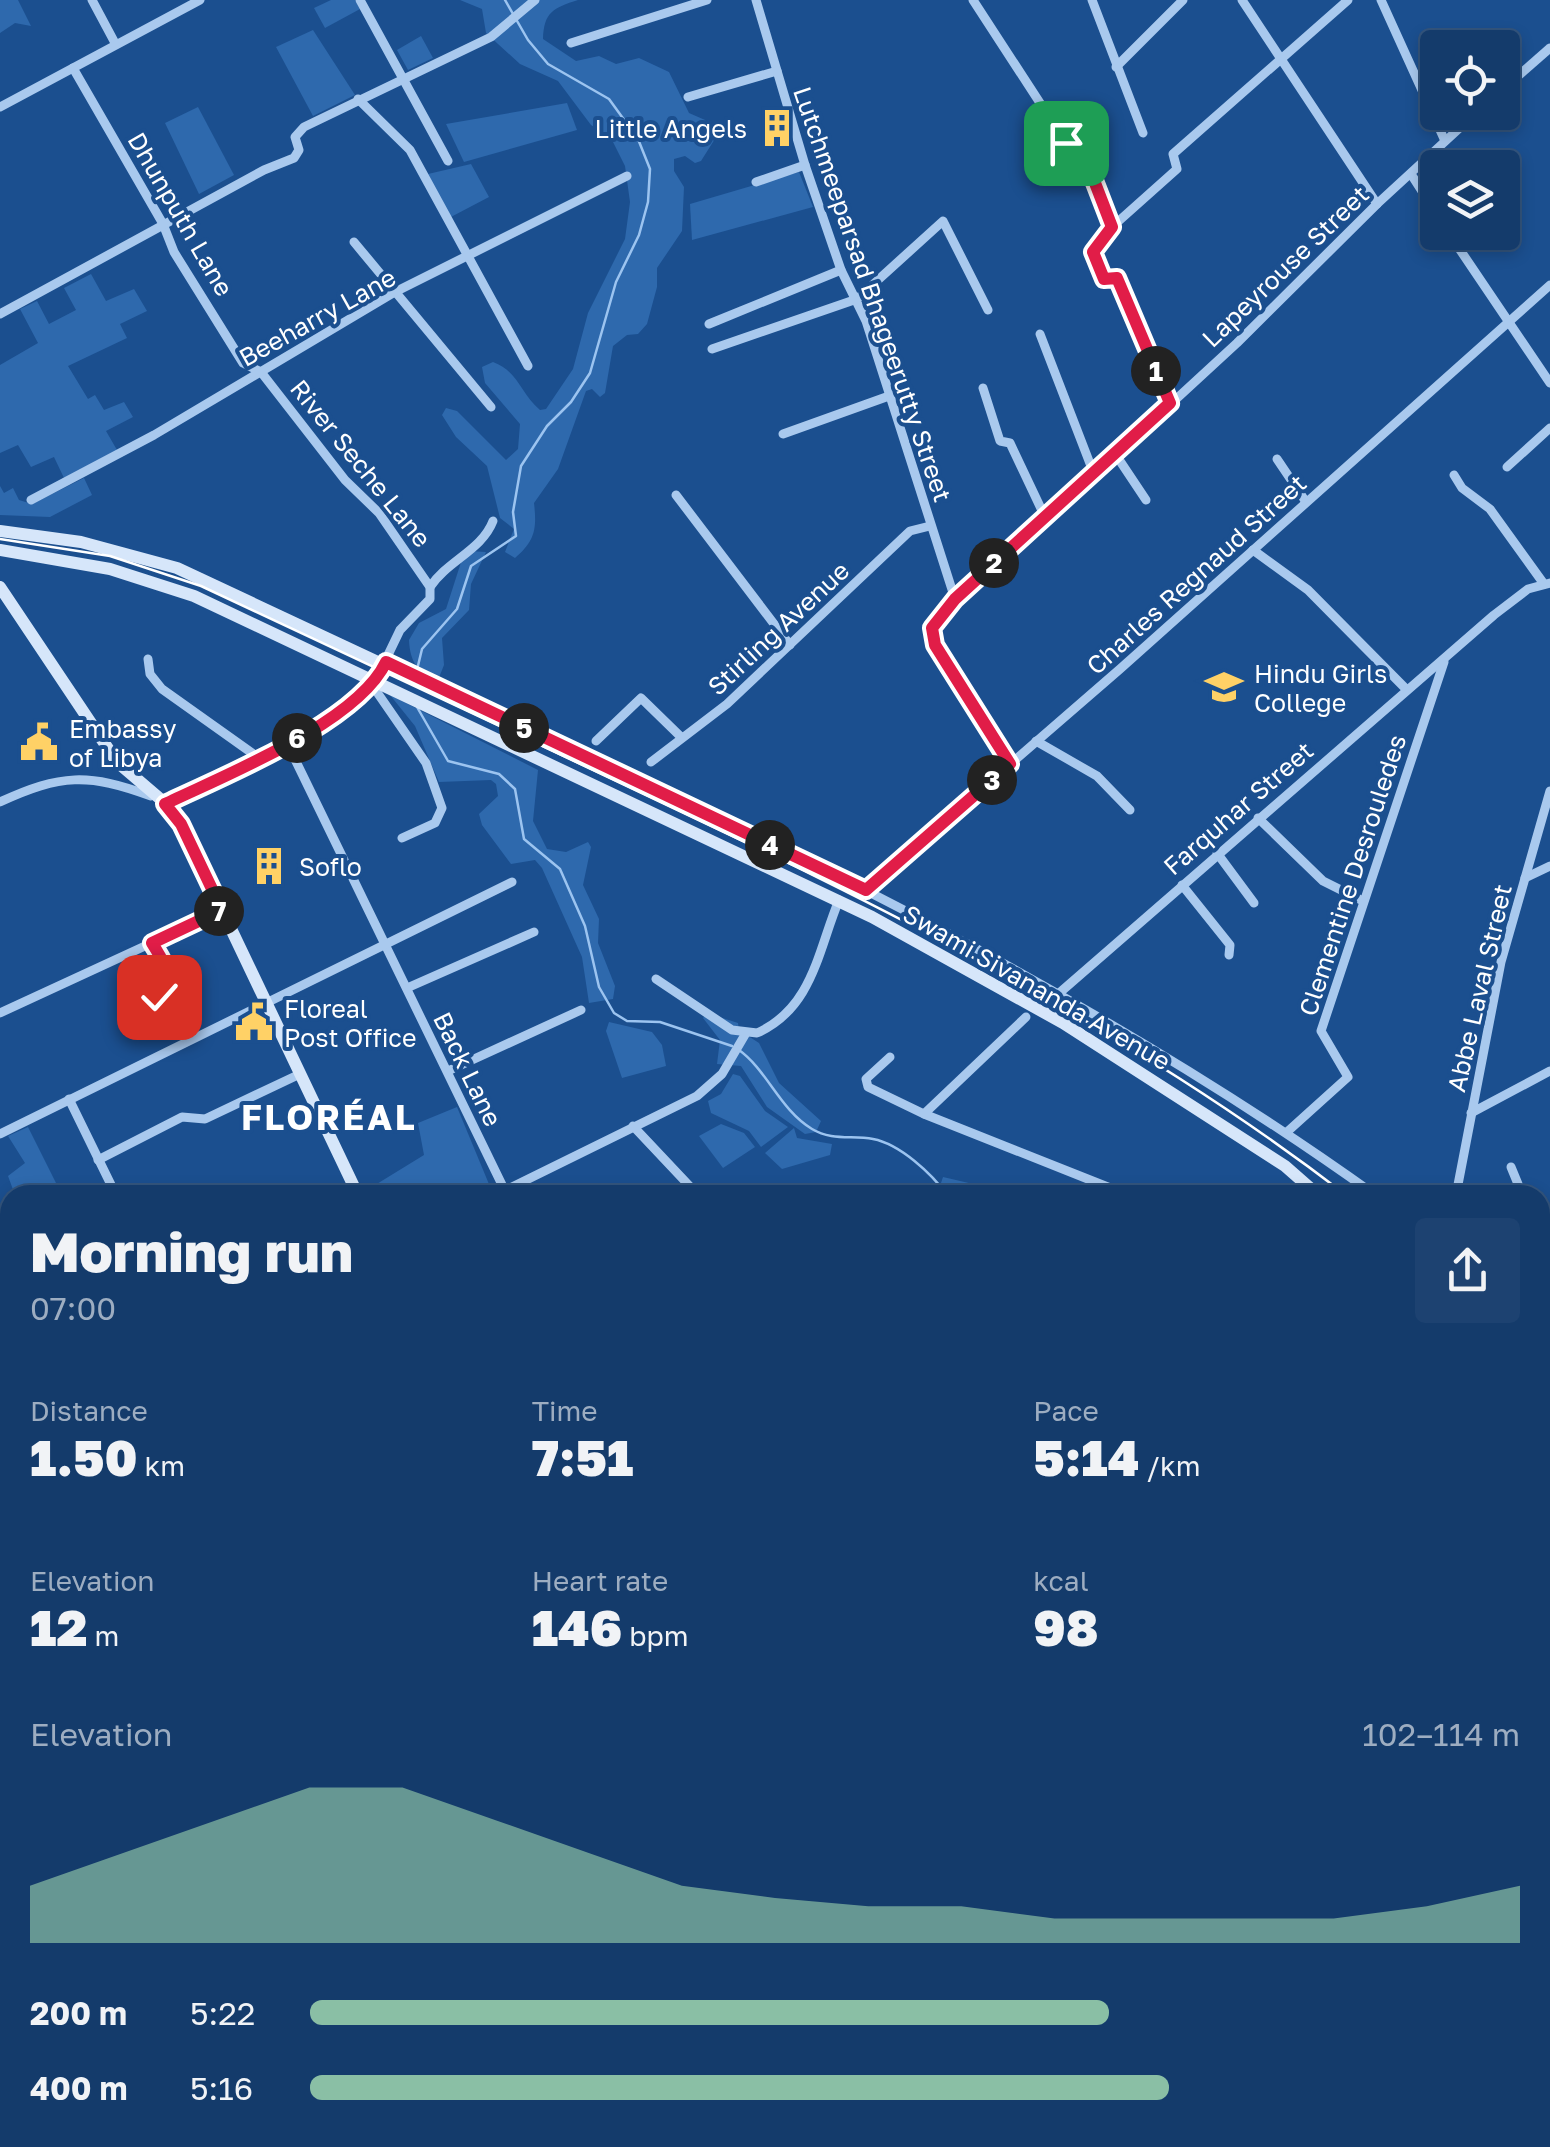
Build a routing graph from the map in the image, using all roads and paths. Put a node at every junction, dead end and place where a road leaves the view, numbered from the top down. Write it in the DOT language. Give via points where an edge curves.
graph roads {
  1 [pos="92,0"];
  2 [pos="200,0"];
  3 [pos="360,0"];
  4 [pos="535,0"];
  5 [pos="707,0"];
  6 [pos="756,0"];
  7 [pos="973,0"];
  8 [pos="1092,0"];
  9 [pos="1183,0"];
  10 [pos="1242,0"];
  11 [pos="1348,0"];
  12 [pos="1381,0"];
  13 [pos="114,43"];
  14 [pos="571,43"];
  15 [pos="1550,48"];
  16 [pos="1278,58"];
  17 [pos="1116,66"];
  18 [pos="74,68"];
  19 [pos="777,71"];
  20 [pos="1520,74"];
  21 [pos="400,78"];
  22 [pos="688,96"];
  23 [pos="358,98"];
  24 [pos="0,107"];
  25 [pos="1457,130"];
  26 [pos="1143,133"];
  27 [pos="1445,141"];
  28 [pos="448,160"];
  29 [pos="805,164"];
  30 [pos="1411,174"];
  31 [pos="626,176"];
  32 [pos="756,182"];
  33 [pos="1420,188"];
  34 [pos="1377,204"];
  35 [pos="163,224"];
  36 [pos="1112,227"];
  37 [pos="354,242"];
  38 [pos="1459,250"];
  39 [pos="467,260"];
  40 [pos="842,270"];
  41 [pos="1550,286"];
  42 [pos="396,292"];
  43 [pos="857,298"];
  44 [pos="988,310"];
  45 [pos="0,314"];
  46 [pos="1505,323"];
  47 [pos="709,324"];
  48 [pos="1040,334"];
  49 [pos="712,349"];
  50 [pos="528,366"];
  51 [pos="261,372"];
  52 [pos="1550,383"];
  53 [pos="983,388"];
  54 [pos="890,396"];
  55 [pos="1170,403"];
  56 [pos="491,407"];
  57 [pos="1550,428"];
  58 [pos="783,434"];
  59 [pos="1116,455"];
  60 [pos="1277,459"];
  61 [pos="1507,467"];
  62 [pos="1094,474"];
  63 [pos="1454,475"];
  64 [pos="676,494"];
  65 [pos="31,500"];
  66 [pos="1146,500"];
  67 [pos="1306,502"];
  68 [pos="1045,517"];
  69 [pos="493,522"];
  70 [pos="930,526"];
  71 [pos="0,531"];
  72 [pos="0,550"];
  73 [pos="1252,550"];
  74 [pos="1547,584"];
  75 [pos="0,587"];
  76 [pos="430,588"];
  77 [pos="0,597"];
  78 [pos="955,599"];
  79 [pos="23,623"];
  80 [pos="790,645"];
  81 [pos="148,659"];
  82 [pos="1445,659"];
  83 [pos="391,664"];
  84 [pos="373,684"];
  85 [pos="1406,689"];
  86 [pos="681,736"];
  87 [pos="596,741"];
  88 [pos="1036,741"];
  89 [pos="288,744"];
  90 [pos="259,758"];
  91 [pos="651,762"];
  92 [pos="1010,764"];
  93 [pos="1550,791"];
  94 [pos="152,796"];
  95 [pos="0,802"];
  96 [pos="165,804"];
  97 [pos="1130,810"];
  98 [pos="1258,818"];
  99 [pos="402,838"];
  100 [pos="1217,853"];
  101 [pos="1550,866"];
  102 [pos="1524,878"];
  103 [pos="512,882"];
  104 [pos="1182,885"];
  105 [pos="866,890"];
  106 [pos="839,900"];
  107 [pos="1363,902"];
  108 [pos="1254,904"];
  109 [pos="222,910"];
  110 [pos="534,932"];
  111 [pos="384,942"];
  112 [pos="152,943"];
  113 [pos="1230,956"];
  114 [pos="168,970"];
  115 [pos="656,979"];
  116 [pos="407,988"];
  117 [pos="1057,995"];
  118 [pos="159,997"];
  119 [pos="265,1002"];
  120 [pos="581,1010"];
  121 [pos="0,1013"];
  122 [pos="164,1013"];
  123 [pos="1026,1017"];
  124 [pos="746,1036"];
  125 [pos="890,1057"];
  126 [pos="448,1071"];
  127 [pos="1550,1071"];
  128 [pos="300,1074"];
  129 [pos="69,1099"];
  130 [pos="1472,1113"];
  131 [pos="924,1114"];
  132 [pos="632,1126"];
  133 [pos="1287,1132"];
  134 [pos="0,1134"];
  135 [pos="98,1160"];
  136 [pos="1511,1167"];
  137 [pos="111,1185"];
  138 [pos="353,1185"];
  139 [pos="499,1185"];
  140 [pos="520,1185"];
  141 [pos="688,1185"];
  142 [pos="1103,1185"];
  143 [pos="1307,1185"];
  144 [pos="1361,1185"];
  145 [pos="1458,1185"];
  146 [pos="1518,1185"];
  1 -- 13 [label="street"];
  2 -- 13 [label="street"];
  3 -- 21 [label="street"];
  4 -- 21 [label="street" via="490,37"];
  5 -- 14 [label="street"];
  6 -- 19 [label="street, Lutchmeeparsad Bhageerutty Street"];
  7 -- 36 [label="street" via="1090,170"];
  8 -- 17 [label="street"];
  9 -- 17 [label="street"];
  10 -- 16 [label="street"];
  11 -- 16 [label="street"];
  12 -- 27 [label="street"];
  13 -- 18 [label="street"];
  15 -- 20 [label="street"];
  16 -- 34 [label="street"];
  16 -- 36 [label="street" via="1173,154 1177,169"];
  17 -- 26 [label="street"];
  18 -- 24 [label="street"];
  18 -- 35 [label="street, Dhunputh Lane"];
  19 -- 22 [label="street"];
  19 -- 29 [label="street, Lutchmeeparsad Bhageerutty Street"];
  21 -- 23 [label="street"];
  21 -- 28 [label="street"];
  23 -- 35 [label="street" via="304,127 295,138 300,150 294,158"];
  23 -- 39 [label="street" via="410,150"];
  25 -- 27 [label="street, Lapeyrouse Street"];
  27 -- 30 [label="street, Lapeyrouse Street"];
  29 -- 32 [label="street"];
  29 -- 40 [label="street, Lutchmeeparsad Bhageerutty Street"];
  30 -- 33 [label="street"];
  30 -- 34 [label="street, Lapeyrouse Street"];
  31 -- 39 [label="street, Beeharry Lane"];
  34 -- 55 [label="street, Lapeyrouse Street"];
  35 -- 45 [label="street"];
  35 -- 51 [label="street, Dhunputh Lane" via="243,362"];
  36 -- 55 [label="street" via="1093,252 1104,279 1117,278"];
  37 -- 42 [label="street"];
  38 -- 46 [label="street"];
  39 -- 42 [label="street, Beeharry Lane"];
  39 -- 50 [label="street"];
  40 -- 43 [label="street, Lutchmeeparsad Bhageerutty Street"];
  40 -- 47 [label="street"];
  41 -- 46 [label="street, Charles Regnaud Street"];
  42 -- 51 [label="street, Beeharry Lane"];
  42 -- 56 [label="street"];
  43 -- 44 [label="street" via="943,221"];
  43 -- 49 [label="street"];
  43 -- 54 [label="street, Lutchmeeparsad Bhageerutty Street"];
  46 -- 52 [label="street"];
  46 -- 67 [label="street, Charles Regnaud Street"];
  48 -- 62 [label="street"];
  51 -- 65 [label="street, Beeharry Lane"];
  51 -- 76 [label="street, River Seche Lane" via="345,480 379,512"];
  53 -- 68 [label="street" via="995,432 1010,443"];
  54 -- 58 [label="street"];
  54 -- 70 [label="street, Lutchmeeparsad Bhageerutty Street"];
  55 -- 59 [label="street, Lapeyrouse Street"];
  57 -- 61 [label="street"];
  59 -- 62 [label="street, Lapeyrouse Street"];
  59 -- 66 [label="street"];
  60 -- 67 [label="street"];
  62 -- 68 [label="street, Lapeyrouse Street"];
  63 -- 74 [label="street" via="1490,509"];
  64 -- 80 [label="street"];
  67 -- 73 [label="street, Charles Regnaud Street"];
  68 -- 78 [label="street, Lapeyrouse Street"];
  69 -- 76 [label="street"];
  70 -- 78 [label="street, Lutchmeeparsad Bhageerutty Street"];
  70 -- 80 [label="street, Stirling Avenue" via="910,530"];
  71 -- 83 [label="street" via="80,542 178,568"];
  72 -- 84 [label="street, Swami Sivananda Avenue" via="144,578"];
  73 -- 85 [label="street" via="1308,590"];
  73 -- 88 [label="street, Charles Regnaud Street"];
  74 -- 82 [label="street, Farquhar Street" via="1528,589"];
  75 -- 79 [label="street"];
  76 -- 83 [label="street" via="430,599 400,630"];
  77 -- 79 [label="street"];
  78 -- 92 [label="street, Lapeyrouse Street" via="932,628 935,645"];
  79 -- 94 [label="street" via="117,762"];
  80 -- 86 [label="street, Stirling Avenue"];
  81 -- 90 [label="street" via="162,689"];
  82 -- 85 [label="street, Farquhar Street"];
  82 -- 107 [label="street, Clementine Desrouledes"];
  83 -- 84 [label="street"];
  83 -- 105 [label="street"];
  84 -- 89 [label="street"];
  84 -- 99 [label="street" via="426,764 442,808 435,824"];
  84 -- 106 [label="street, Swami Sivananda Avenue"];
  85 -- 98 [label="street, Farquhar Street"];
  86 -- 87 [label="street" via="641,698"];
  86 -- 91 [label="street, Stirling Avenue"];
  88 -- 92 [label="street, Charles Regnaud Street"];
  88 -- 97 [label="street" via="1097,776"];
  89 -- 90 [label="street"];
  89 -- 111 [label="street, Back Lane"];
  90 -- 96 [label="street"];
  92 -- 105 [label="street, Charles Regnaud Street"];
  93 -- 102 [label="street, Abbe Laval Street"];
  94 -- 95 [label="street" via="66,778"];
  94 -- 96 [label="street"];
  96 -- 109 [label="street"];
  98 -- 100 [label="street, Farquhar Street"];
  98 -- 107 [label="street" via="1323,881"];
  100 -- 104 [label="street, Farquhar Street"];
  100 -- 108 [label="street"];
  101 -- 102 [label="street"];
  102 -- 130 [label="street, Abbe Laval Street"];
  103 -- 111 [label="street"];
  104 -- 113 [label="street" via="1230,945"];
  104 -- 117 [label="street, Farquhar Street"];
  105 -- 117 [label="street"];
  106 -- 124 [label="street" via="806,988 769,1028"];
  106 -- 143 [label="street, Swami Sivananda Avenue" via="1063,1023"];
  107 -- 133 [label="street, Clementine Desrouledes" via="1321,1031 1348,1077"];
  109 -- 112 [label="street"];
  109 -- 119 [label="street"];
  110 -- 116 [label="street"];
  111 -- 116 [label="street, Back Lane"];
  111 -- 119 [label="street"];
  112 -- 114 [label="street"];
  112 -- 121 [label="street"];
  114 -- 118 [label="street" via="168,986"];
  114 -- 122 [label="street" via="184,998 180,1008"];
  115 -- 124 [label="street"];
  116 -- 126 [label="street, Back Lane"];
  117 -- 133 [label="street"];
  119 -- 128 [label="street"];
  119 -- 129 [label="street"];
  120 -- 126 [label="street"];
  123 -- 131 [label="street"];
  124 -- 132 [label="street" via="722,1074 696,1096"];
  125 -- 131 [label="street" via="866,1084"];
  126 -- 139 [label="street, Back Lane"];
  127 -- 130 [label="street"];
  128 -- 135 [label="street" via="205,1118 182,1117"];
  128 -- 138 [label="street"];
  129 -- 134 [label="street"];
  129 -- 135 [label="street"];
  130 -- 145 [label="street, Abbe Laval Street"];
  131 -- 142 [label="street"];
  132 -- 140 [label="street"];
  132 -- 141 [label="street"];
  133 -- 144 [label="street"];
  135 -- 137 [label="street"];
  136 -- 146 [label="street"];
}
